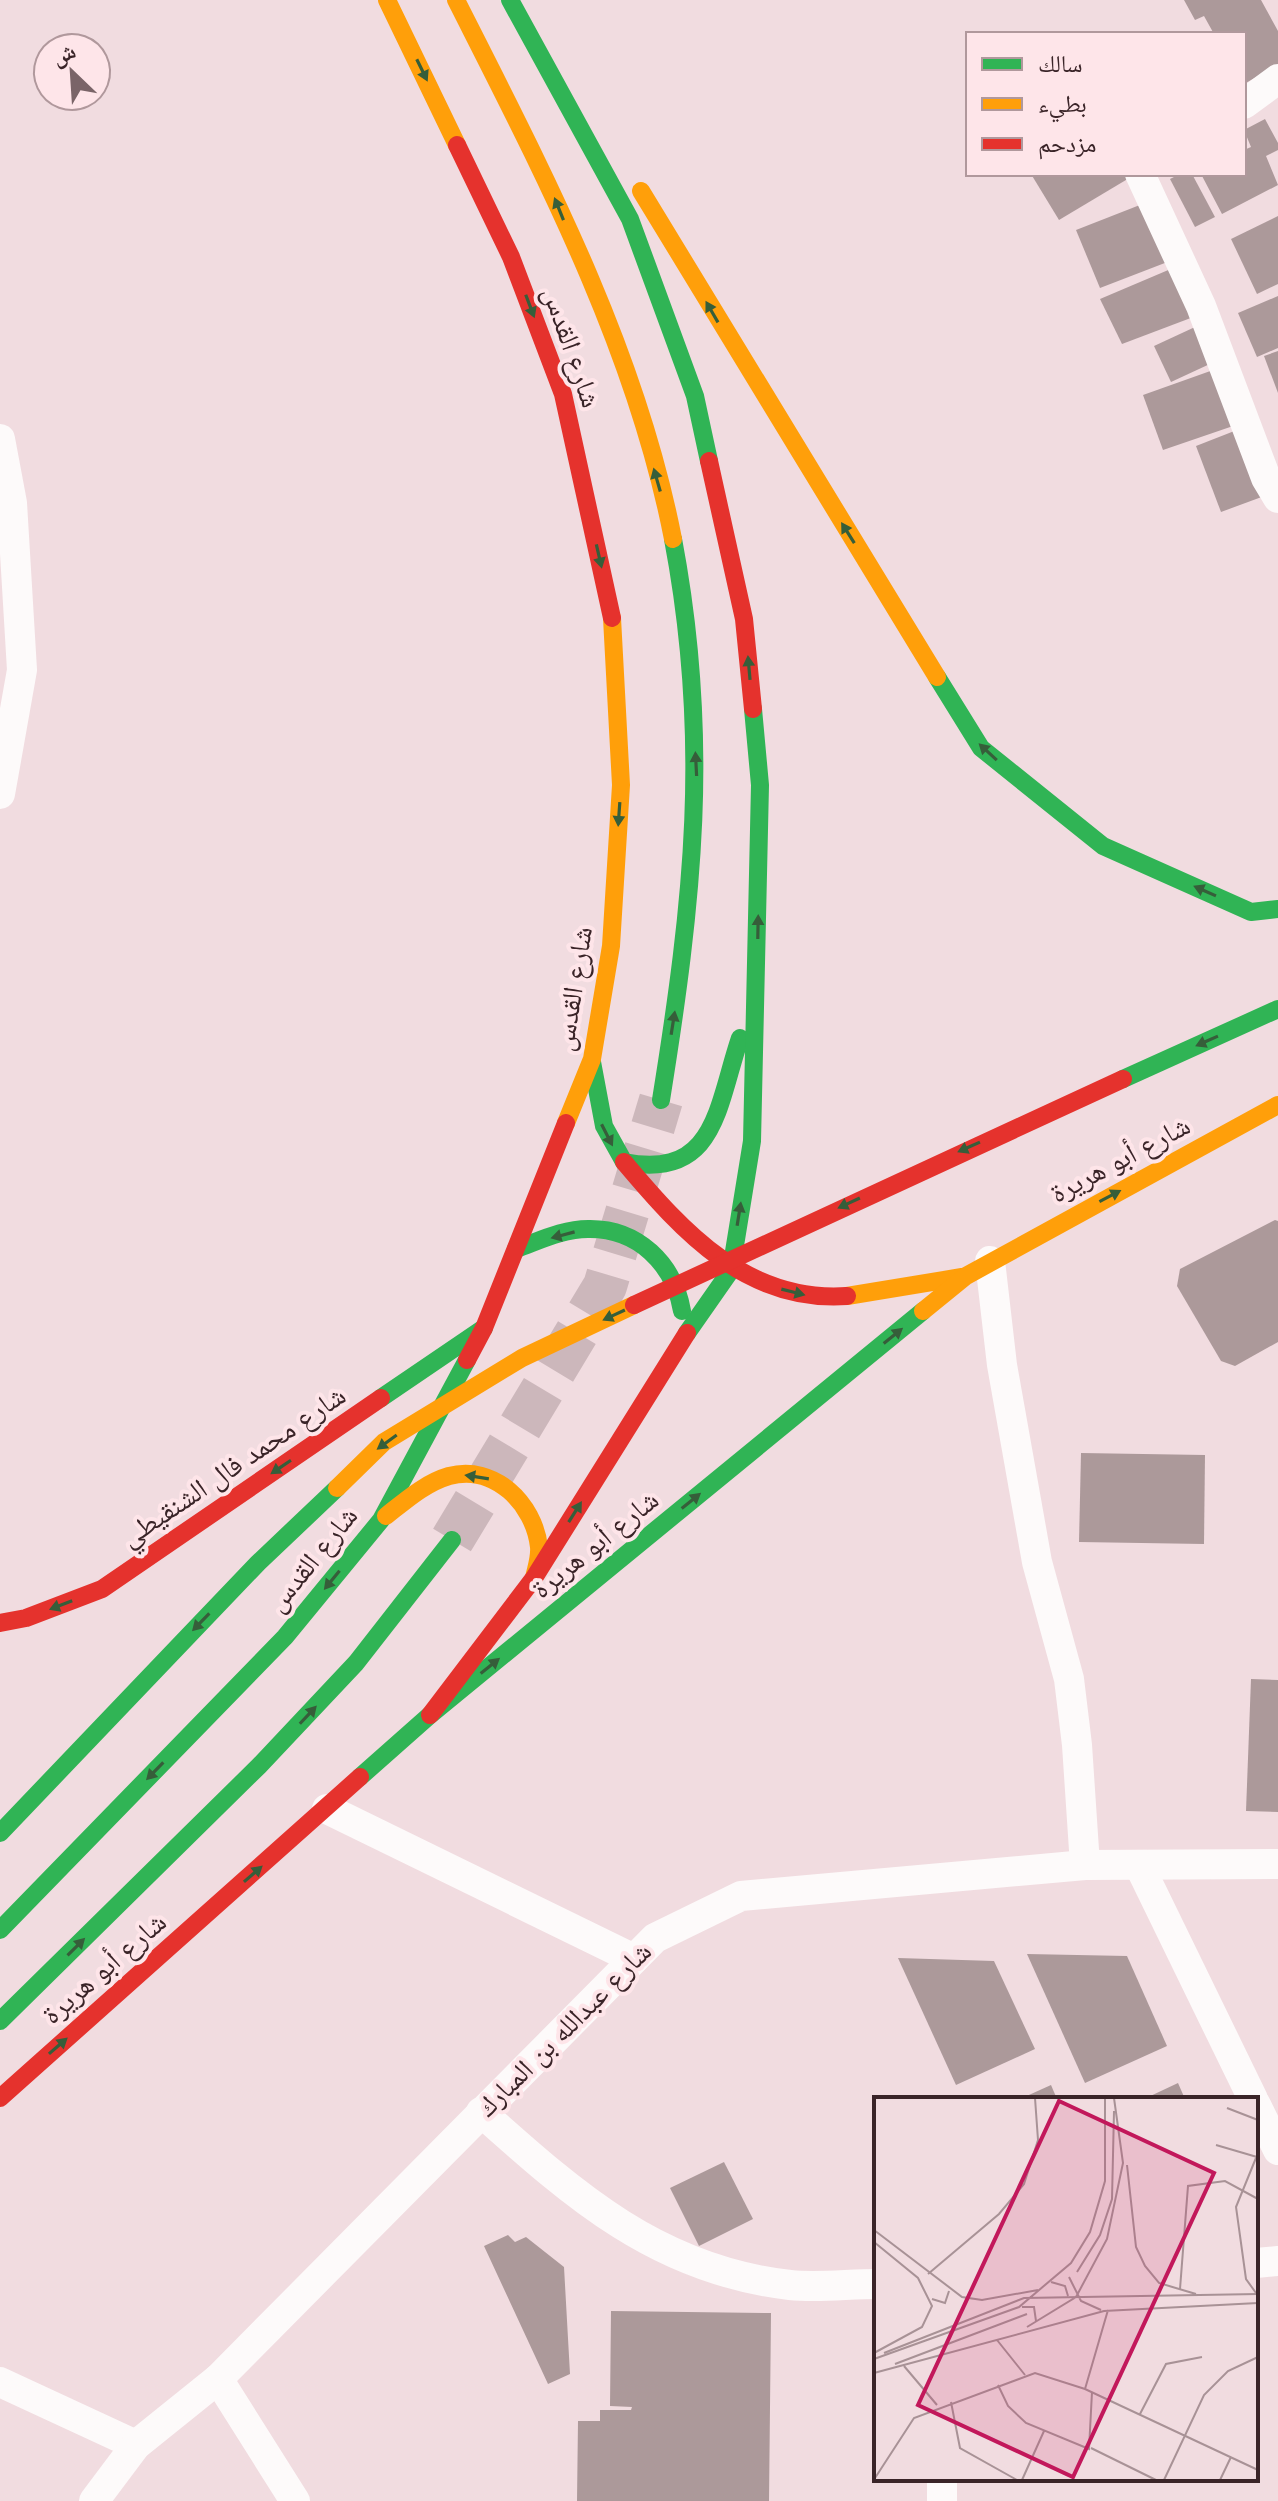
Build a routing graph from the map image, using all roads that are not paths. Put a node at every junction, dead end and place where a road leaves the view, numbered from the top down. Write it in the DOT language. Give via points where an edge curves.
graph roads {
  1 [pos="387,0"];
  2 [pos="456,0"];
  3 [pos="512,0"];
  4 [pos="1278,79"];
  5 [pos="1246,103"];
  6 [pos="590,107"];
  7 [pos="630,171"];
  8 [pos="1141,176"];
  9 [pos="0,439"];
  10 [pos="1278,498"];
  11 [pos="0,794"];
  12 [pos="1278,909"];
  13 [pos="758,980"];
  14 [pos="1278,1009"];
  15 [pos="592,1059"];
  16 [pos="661,1100"];
  17 [pos="1278,1105"];
  18 [pos="624,1162"];
  19 [pos="516,1249"];
  20 [pos="978,1269"];
  21 [pos="731,1270"];
  22 [pos="484,1328"];
  23 [pos="683,1338"];
  24 [pos="381,1520"];
  25 [pos="452,1540"];
  26 [pos="534,1578"];
  27 [pos="0,1623"];
  28 [pos="430,1715"];
  29 [pos="327,1809"];
  30 [pos="0,1833"];
  31 [pos="1278,1864"];
  32 [pos="1085,1865"];
  33 [pos="1139,1865"];
  34 [pos="0,1930"];
  35 [pos="634,1959"];
  36 [pos="0,2021"];
  37 [pos="1252,2097"];
  38 [pos="0,2098"];
  39 [pos="1258,2109"];
  40 [pos="481,2112"];
  41 [pos="1278,2150"];
  42 [pos="1278,2261"];
  43 [pos="1258,2263"];
  44 [pos="874,2284"];
  45 [pos="218,2379"];
  46 [pos="0,2382"];
  47 [pos="136,2445"];
  48 [pos="94,2501"];
  49 [pos="295,2501"];
  1 -- 15 [label="main road, شارع القدس, one-way" via="511,257 563,394 612,613 621,785 611,946"];
  16 -- 2 [label="main road, شارع القدس, one-way" via="683,964 697,776 688,630 662,495 627,375 544,173"];
  3 -- 6 [label="main road"];
  13 -- 3 [label="main road, one-way" via="760,785 744,619 695,396 630,219"];
  4 -- 5 [label="street"];
  12 -- 7 [label="main road, one-way" via="1251,912 1103,846 981,748"];
  8 -- 10 [label="street" via="1201,306"];
  9 -- 11 [label="street" via="12,503 22,670"];
  13 -- 18 [label="main road" via="723,1096 699,1148 668,1167"];
  21 -- 13 [label="main road, one-way" via="752,1141"];
  14 -- 30 [label="main road, one-way" via="919,1170 522,1358 384,1442 258,1563"];
  15 -- 18 [label="main road, one-way" via="601,1126"];
  15 -- 19 [label="main road, شارع القدس"];
  20 -- 17 [label="main road, شارع أبو هريرة, one-way"];
  18 -- 21 [label="main road" via="700,1247"];
  19 -- 22 [label="main road, شارع القدس"];
  23 -- 19 [label="main road, one-way" via="681,1298 673,1279 637,1241 585,1229"];
  21 -- 20 [label="main road, one-way" via="776,1287 830,1297"];
  28 -- 20 [label="main road, شارع أبو هريرة, one-way"];
  20 -- 32 [label="street" via="1002,1365 1037,1562 1069,1679"];
  21 -- 23 [label="main road"];
  22 -- 24 [label="main road, شارع القدس"];
  22 -- 27 [label="main road, شارع محمد فال الشنقيطي, one-way" via="102,1589"];
  26 -- 23 [label="main road, one-way"];
  26 -- 24 [label="main road, one-way" via="540,1551 530,1514 517,1495 498,1482 476,1474 450,1475"];
  24 -- 34 [label="main road, شارع القدس, one-way" via="285,1637"];
  36 -- 25 [label="main road, one-way" via="356,1663"];
  26 -- 28 [label="main road"];
  28 -- 29 [label="main road, شارع أبو هريرة"];
  29 -- 35 [label="street"];
  38 -- 29 [label="main road, شارع أبو هريرة, one-way"];
  31 -- 33 [label="street, شارع عبدالله بن المبارك"];
  32 -- 33 [label="street, شارع عبدالله بن المبارك"];
  32 -- 35 [label="street, شارع عبدالله بن المبارك" via="741,1896 655,1938"];
  33 -- 37 [label="street"];
  35 -- 40 [label="street, شارع عبدالله بن المبارك"];
  39 -- 41 [label="street"];
  40 -- 44 [label="street" via="557,2180 620,2224 692,2264 791,2285"];
  40 -- 45 [label="street, شارع عبدالله بن المبارك"];
  42 -- 43 [label="street"];
  45 -- 47 [label="street, شارع عبدالله بن المبارك"];
  45 -- 49 [label="street"];
  46 -- 47 [label="street"];
  47 -- 48 [label="street, شارع عبدالله بن المبارك"];
}
